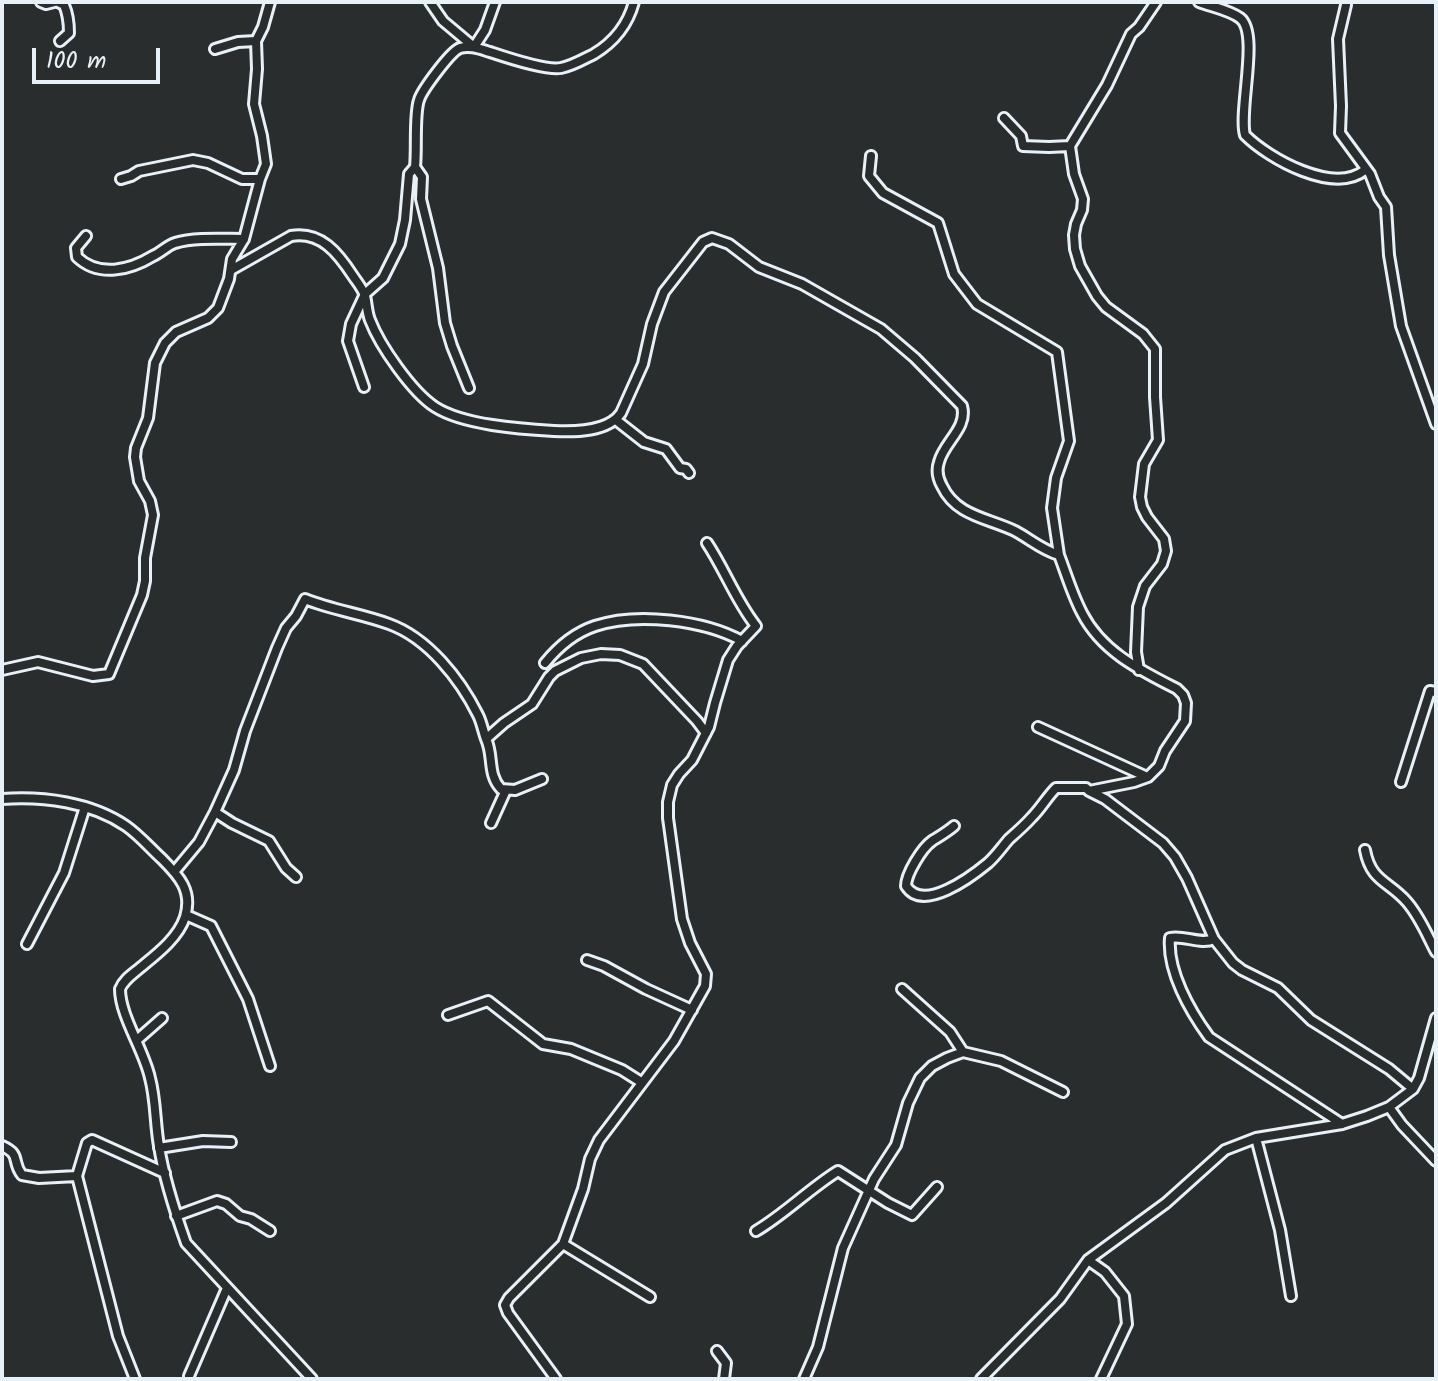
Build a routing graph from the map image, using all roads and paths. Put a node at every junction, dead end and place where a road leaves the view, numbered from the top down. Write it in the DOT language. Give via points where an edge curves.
graph roads {
  1 [pos="41,2"];
  2 [pos="56,2"];
  3 [pos="270,2"];
  4 [pos="430,2"];
  5 [pos="495,2"];
  6 [pos="634,2"];
  7 [pos="1156,2"];
  8 [pos="1199,2"];
  9 [pos="1346,5"];
  10 [pos="60,41"];
  11 [pos="256,41"];
  12 [pos="474,47"];
  13 [pos="215,49"];
  14 [pos="1004,118"];
  15 [pos="1070,146"];
  16 [pos="871,156"];
  17 [pos="415,167"];
  18 [pos="1365,170"];
  19 [pos="121,179"];
  20 [pos="260,179"];
  21 [pos="86,236"];
  22 [pos="244,239"];
  23 [pos="231,270"];
  24 [pos="365,294"];
  25 [pos="364,387"];
  26 [pos="469,388"];
  27 [pos="616,420"];
  28 [pos="1436,424"];
  29 [pos="689,473"];
  30 [pos="707,543"];
  31 [pos="1059,555"];
  32 [pos="742,641"];
  33 [pos="545,663"];
  34 [pos="2,670"];
  35 [pos="1139,670"];
  36 [pos="1436,692"];
  37 [pos="1038,727"];
  38 [pos="706,733"];
  39 [pos="486,739"];
  40 [pos="1148,777"];
  41 [pos="542,779"];
  42 [pos="1401,782"];
  43 [pos="506,790"];
  44 [pos="1089,791"];
  45 [pos="2,797"];
  46 [pos="85,807"];
  47 [pos="215,812"];
  48 [pos="491,823"];
  49 [pos="954,826"];
  50 [pos="1365,850"];
  51 [pos="174,872"];
  52 [pos="296,877"];
  53 [pos="186,915"];
  54 [pos="1214,939"];
  55 [pos="27,944"];
  56 [pos="1436,952"];
  57 [pos="587,960"];
  58 [pos="902,989"];
  59 [pos="692,1010"];
  60 [pos="448,1015"];
  61 [pos="162,1018"];
  62 [pos="1436,1018"];
  63 [pos="137,1040"];
  64 [pos="963,1052"];
  65 [pos="270,1066"];
  66 [pos="641,1082"];
  67 [pos="1413,1089"];
  68 [pos="1063,1092"];
  69 [pos="1389,1107"];
  70 [pos="1342,1124"];
  71 [pos="1256,1138"];
  72 [pos="231,1142"];
  73 [pos="2,1146"];
  74 [pos="159,1148"];
  75 [pos="1436,1161"];
  76 [pos="165,1173"];
  77 [pos="77,1176"];
  78 [pos="937,1187"];
  79 [pos="870,1190"];
  80 [pos="176,1216"];
  81 [pos="270,1231"];
  82 [pos="756,1231"];
  83 [pos="563,1244"];
  84 [pos="1088,1260"];
  85 [pos="227,1288"];
  86 [pos="1291,1296"];
  87 [pos="650,1297"];
  88 [pos="717,1351"];
  89 [pos="189,1376"];
  90 [pos="135,1379"];
  91 [pos="312,1379"];
  92 [pos="556,1379"];
  93 [pos="724,1379"];
  94 [pos="804,1379"];
  95 [pos="981,1379"];
  96 [pos="1101,1379"];
  1 -- 2 [label="street"];
  2 -- 10 [label="street" via="64,5 69,27"];
  3 -- 11 [label="street"];
  4 -- 12 [label="street"];
  5 -- 12 [label="street"];
  6 -- 12 [label="street" via="617,36 601,50 558,69"];
  7 -- 15 [label="street" via="1131,34"];
  8 -- 18 [label="street" via="1238,17 1246,27 1245,135 1263,151 1325,178"];
  9 -- 18 [label="street" via="1338,39 1340,133"];
  11 -- 13 [label="street"];
  11 -- 20 [label="street" via="254,104 266,164"];
  12 -- 17 [label="street" via="451,54 421,94"];
  14 -- 15 [label="street" via="1023,146"];
  15 -- 35 [label="street" via="1084,205 1074,235 1080,266 1106,307 1155,349 1158,440 1144,464 1140,497 1166,551 1138,607"];
  16 -- 31 [label="street" via="869,176 883,193 938,223 954,274 977,304 1057,352 1069,441 1052,508"];
  17 -- 24 [label="street" via="409,174 400,244 383,278"];
  17 -- 26 [label="street" via="422,177 421,199 445,323"];
  18 -- 28 [label="street" via="1386,207 1401,326"];
  19 -- 20 [label="street" via="193,160 242,179"];
  20 -- 22 [label="street"];
  21 -- 22 [label="street" via="76,248 77,257 99,270 139,265 172,244"];
  22 -- 23 [label="street"];
  23 -- 24 [label="street" via="300,234 335,251"];
  23 -- 34 [label="street" via="218,308 176,332 155,363 148,418 135,453 153,515 145,581 109,674 93,676 38,662"];
  24 -- 25 [label="street" via="348,341"];
  24 -- 27 [label="street" via="369,319 392,359 434,407 523,429 559,431"];
  27 -- 29 [label="street" via="644,442 666,449"];
  27 -- 31 [label="street" via="643,364 664,292 703,242 719,239 759,267 802,284 881,329 915,358 963,411 939,461 938,476 951,501"];
  30 -- 32 [label="street" via="756,626"];
  31 -- 35 [label="street" via="1089,624"];
  32 -- 33 [label="street" via="680,621 625,621 594,626 559,647"];
  32 -- 38 [label="street" via="728,660"];
  35 -- 40 [label="street" via="1177,689 1187,709 1185,721"];
  36 -- 42 [label="street" via="1430,691"];
  37 -- 40 [label="street"];
  38 -- 39 [label="street" via="643,664 601,654 555,671 532,704"];
  38 -- 59 [label="street" via="672,785 668,802 682,919 706,974"];
  39 -- 43 [label="street" via="494,780"];
  39 -- 47 [label="street" via="468,696 408,632 305,599 277,648"];
  40 -- 44 [label="street"];
  41 -- 43 [label="street"];
  43 -- 48 [label="street"];
  44 -- 49 [label="street" via="1056,788 970,877 937,894 911,893 908,874 930,842"];
  44 -- 54 [label="street" via="1175,857"];
  45 -- 46 [label="street"];
  46 -- 51 [label="street" via="129,828"];
  46 -- 55 [label="street" via="64,873"];
  47 -- 51 [label="street"];
  47 -- 52 [label="street" via="269,841"];
  50 -- 56 [label="street" via="1375,876 1409,904"];
  51 -- 53 [label="street" via="187,894"];
  53 -- 63 [label="street" via="173,938 122,984 120,996"];
  53 -- 65 [label="street" via="211,926 248,999"];
  54 -- 67 [label="street" via="1242,970 1278,988 1311,1020"];
  54 -- 70 [label="street" via="1170,938 1181,990 1195,1018 1209,1037"];
  57 -- 59 [label="street"];
  58 -- 64 [label="street" via="950,1032"];
  59 -- 66 [label="street"];
  60 -- 66 [label="street" via="488,1001 543,1044 571,1049"];
  61 -- 63 [label="street"];
  62 -- 67 [label="street"];
  63 -- 74 [label="street" via="150,1078"];
  64 -- 68 [label="street" via="1001,1061"];
  64 -- 79 [label="street" via="932,1066 920,1078 896,1145"];
  66 -- 83 [label="street" via="599,1140"];
  67 -- 69 [label="street"];
  69 -- 70 [label="street"];
  69 -- 75 [label="street"];
  70 -- 71 [label="street"];
  71 -- 84 [label="street" via="1225,1150 1166,1203"];
  71 -- 86 [label="street"];
  72 -- 74 [label="street"];
  73 -- 77 [label="street" via="12,1151 22,1175"];
  74 -- 76 [label="street"];
  76 -- 77 [label="street" via="92,1140"];
  76 -- 80 [label="street"];
  77 -- 90 [label="street" via="118,1336"];
  78 -- 79 [label="street" via="912,1215"];
  79 -- 82 [label="street" via="838,1171"];
  79 -- 94 [label="street" via="843,1248 818,1347"];
  80 -- 81 [label="street" via="217,1201"];
  80 -- 85 [label="street" via="186,1243"];
  83 -- 87 [label="street"];
  83 -- 92 [label="street" via="505,1305"];
  84 -- 95 [label="street" via="1060,1299"];
  84 -- 96 [label="street" via="1124,1296 1127,1324"];
  85 -- 89 [label="street"];
  85 -- 91 [label="street"];
  88 -- 93 [label="street" via="726,1363"];
}
